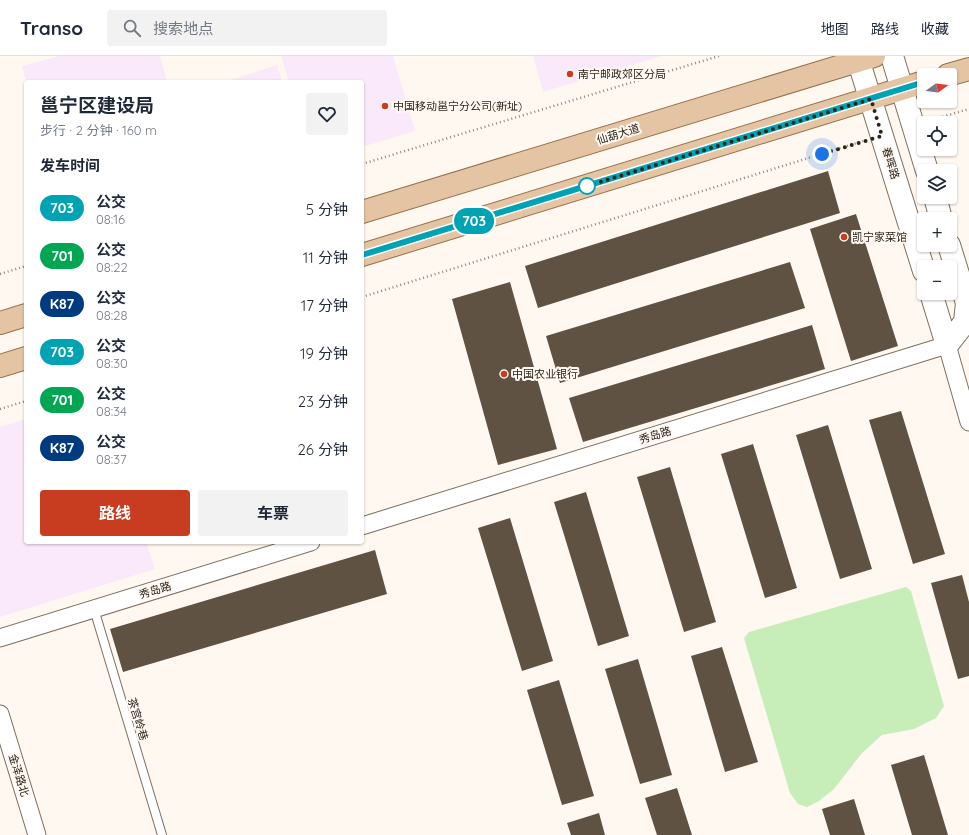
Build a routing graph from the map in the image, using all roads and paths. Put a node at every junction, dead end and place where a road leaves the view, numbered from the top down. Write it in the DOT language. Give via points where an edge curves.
graph roads {
  1 [pos="719,56"];
  2 [pos="892,56"];
  3 [pos="863,58"];
  4 [pos="969,69"];
  5 [pos="957,72"];
  6 [pos="917,84"];
  7 [pos="902,89"];
  8 [pos="871,99"];
  9 [pos="969,108"];
  10 [pos="913,126"];
  11 [pos="882,136"];
  12 [pos="364,163"];
  13 [pos="925,164"];
  14 [pos="364,211"];
  15 [pos="951,252"];
  16 [pos="364,254"];
  17 [pos="921,260"];
  18 [pos="24,267"];
  19 [pos="0,274"];
  20 [pos="364,295"];
  21 [pos="933,300"];
  22 [pos="24,316"];
  23 [pos="0,323"];
  24 [pos="947,345"];
  25 [pos="24,359"];
  26 [pos="0,366"];
  27 [pos="24,402"];
  28 [pos="0,409"];
  29 [pos="969,422"];
  30 [pos="364,525"];
  31 [pos="305,544"];
  32 [pos="94,609"];
  33 [pos="0,638"];
  34 [pos="0,714"];
  35 [pos="37,835"];
  36 [pos="162,835"];
  1 -- 12 [label="path"];
  2 -- 7 [label="street"];
  3 -- 8 [label="street, 春晖路"];
  3 -- 14 [label="main road, 仙葫大道"];
  4 -- 5 [label="main road"];
  6 -- 7 [label="main road"];
  7 -- 8 [label="main road"];
  7 -- 10 [label="street"];
  8 -- 11 [label="street, 春晖路"];
  8 -- 16 [label="main road"];
  9 -- 10 [label="path"];
  10 -- 13 [label="street"];
  11 -- 17 [label="street, 春晖路"];
  11 -- 20 [label="path"];
  15 -- 24 [label="street" via="967,303 965,322"];
  18 -- 19 [label="path"];
  21 -- 24 [label="street"];
  22 -- 23 [label="main road"];
  24 -- 29 [label="street"];
  24 -- 30 [label="street, 秀岛路"];
  25 -- 26 [label="main road"];
  27 -- 28 [label="path"];
  31 -- 32 [label="street, 秀岛路"];
  32 -- 33 [label="street, 秀岛路"];
  32 -- 36 [label="lane, 茶宫岭巷"];
  34 -- 35 [label="street, 金泽路北"];
}
